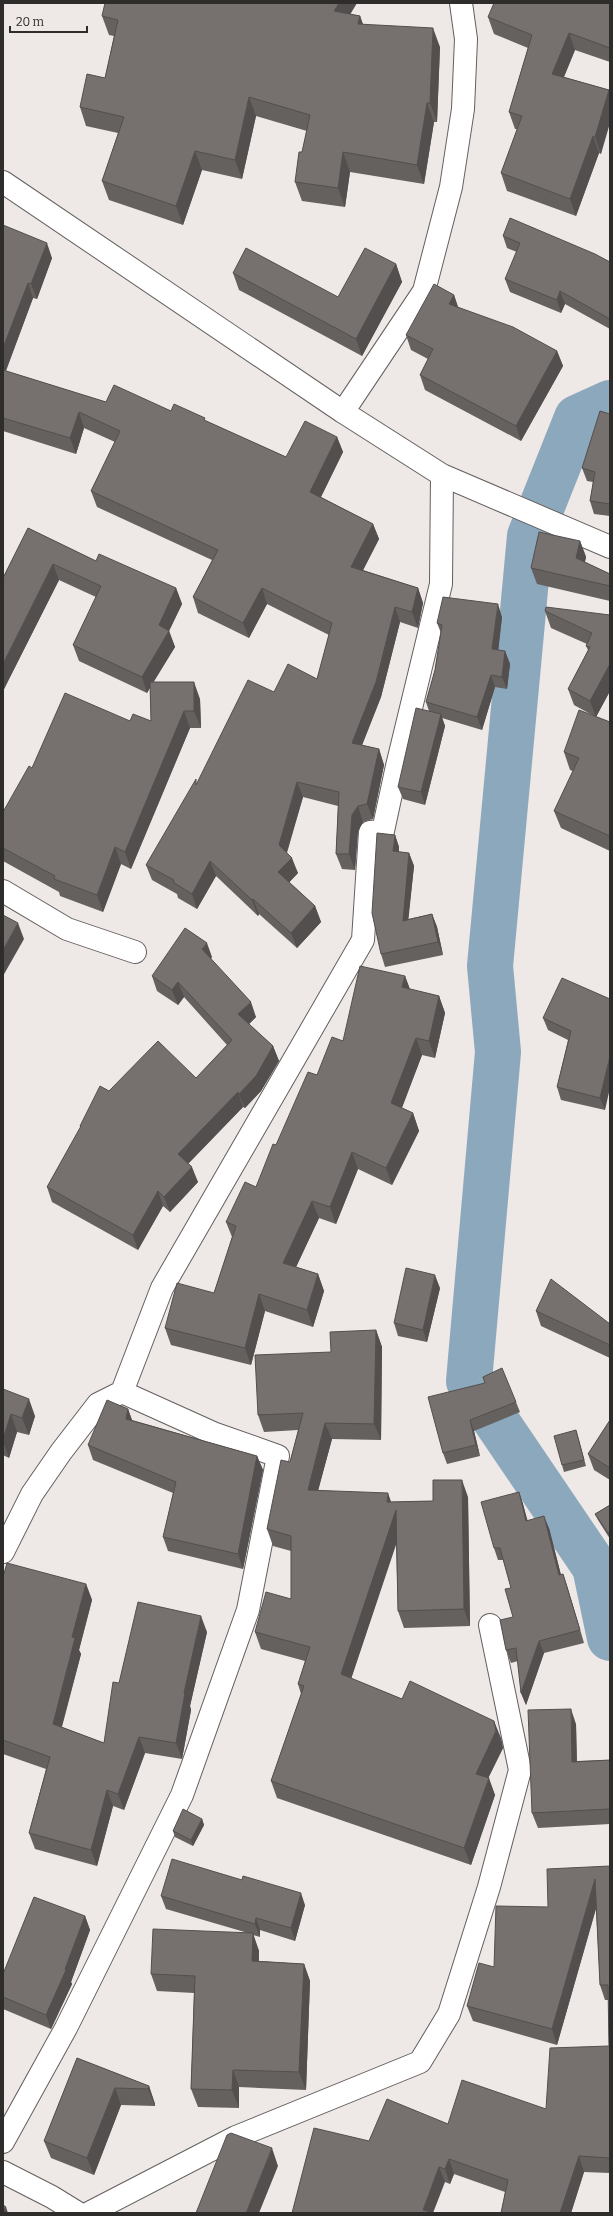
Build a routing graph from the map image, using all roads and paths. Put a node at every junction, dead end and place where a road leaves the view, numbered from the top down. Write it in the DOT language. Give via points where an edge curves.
graph roads {
  1 [pos="461,3"];
  2 [pos="3,182"];
  3 [pos="343,412"];
  4 [pos="442,475"];
  5 [pos="610,547"];
  6 [pos="3,891"];
  7 [pos="135,952"];
  8 [pos="122,1392"];
  9 [pos="3,1552"];
  10 [pos="490,1625"];
  11 [pos="3,2142"];
  12 [pos="3,2172"];
  13 [pos="78,2213"];
  14 [pos="89,2213"];
  1 -- 3 [label="street" via="466,39 463,109 451,187 424,291"];
  2 -- 3 [label="street"];
  3 -- 4 [label="street"];
  4 -- 5 [label="street"];
  4 -- 8 [label="street" via="442,584 383,831 370,832 363,940 162,1288"];
  6 -- 7 [label="street" via="67,929"];
  8 -- 9 [label="street" via="98,1404 61,1452 32,1494"];
  8 -- 11 [label="street" via="213,1433 278,1456 248,1610 182,1795 66,2028"];
  10 -- 14 [label="street" via="520,1770 489,1887 449,2014 420,2062 236,2137"];
  12 -- 13 [label="street"];
}
